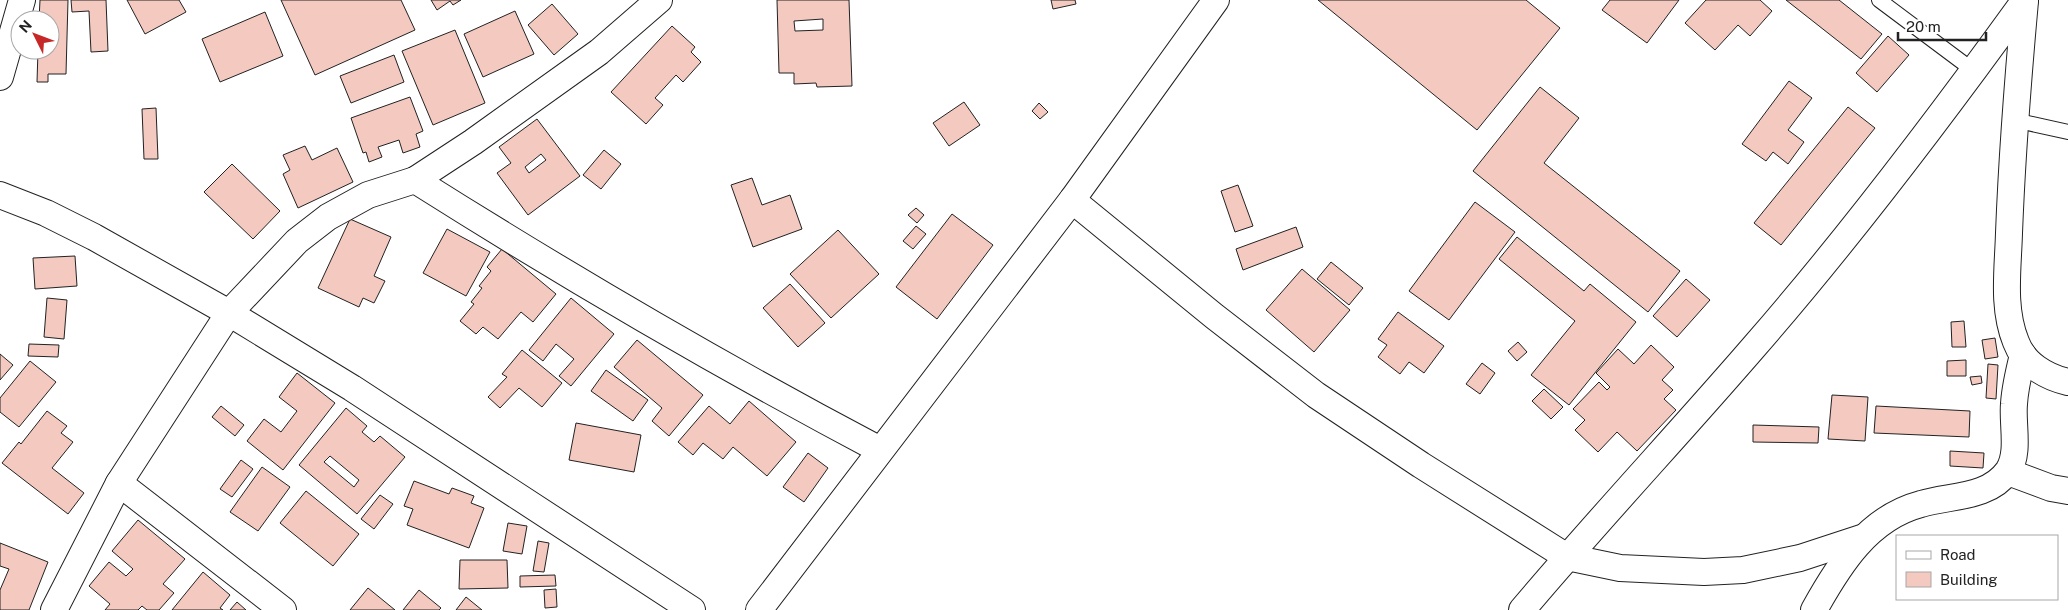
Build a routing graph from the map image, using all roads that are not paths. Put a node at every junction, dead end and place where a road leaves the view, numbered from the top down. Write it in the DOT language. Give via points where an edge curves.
graph roads {
  1 [pos="22,0"];
  2 [pos="659,0"];
  3 [pos="1216,0"];
  4 [pos="1879,0"];
  5 [pos="2025,0"];
  6 [pos="1974,71"];
  7 [pos="0,77"];
  8 [pos="2014,120"];
  9 [pos="2068,132"];
  10 [pos="415,180"];
  11 [pos="0,195"];
  12 [pos="1072,200"];
  13 [pos="229,313"];
  14 [pos="2022,356"];
  15 [pos="2068,382"];
  16 [pos="880,450"];
  17 [pos="2008,472"];
  18 [pos="119,483"];
  19 [pos="2068,491"];
  20 [pos="1861,538"];
  21 [pos="1567,557"];
  22 [pos="54,610"];
  23 [pos="283,610"];
  24 [pos="692,610"];
  25 [pos="759,610"];
  26 [pos="1522,610"];
  27 [pos="1814,610"];
  1 -- 7 [label="street"];
  2 -- 10 [label="street" via="599,52"];
  3 -- 12 [label="street"];
  4 -- 6 [label="lane"];
  5 -- 6 [label="street"];
  5 -- 8 [label="street"];
  6 -- 21 [label="street" via="1864,214 1755,347"];
  8 -- 9 [label="lane"];
  8 -- 14 [label="street" via="2007,310"];
  10 -- 13 [label="street" via="368,195 328,216 297,241"];
  10 -- 16 [label="street" via="638,316 750,381"];
  11 -- 13 [label="street" via="94,236"];
  12 -- 16 [label="street"];
  12 -- 21 [label="street" via="1316,395"];
  13 -- 18 [label="street"];
  13 -- 24 [label="street" via="352,388"];
  14 -- 15 [label="street" via="2041,373"];
  14 -- 17 [label="street" via="2014,405 2014,448"];
  16 -- 25 [label="street"];
  17 -- 19 [label="street"];
  17 -- 20 [label="street" via="1992,485 1969,496 1920,504 1884,521"];
  18 -- 22 [label="street"];
  18 -- 23 [label="street"];
  20 -- 21 [label="street" via="1791,560 1743,570 1704,572 1620,568"];
  20 -- 27 [label="street"];
  21 -- 26 [label="street"];
}
